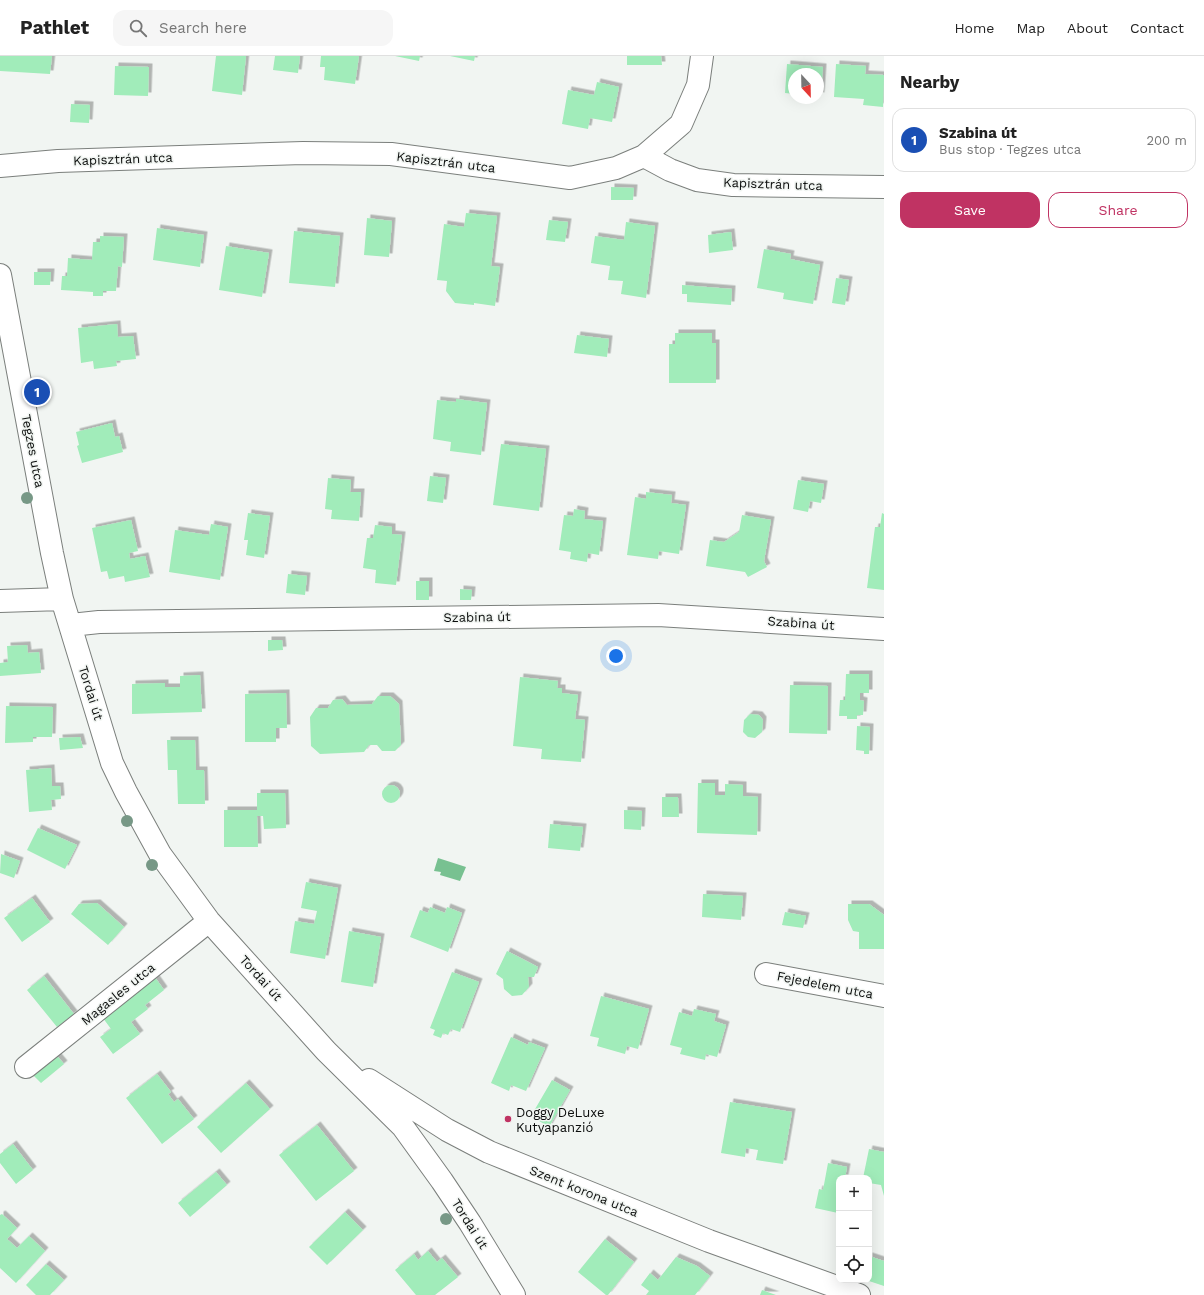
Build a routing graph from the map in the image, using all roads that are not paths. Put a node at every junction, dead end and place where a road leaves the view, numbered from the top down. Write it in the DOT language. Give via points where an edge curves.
graph roads {
  1 [pos="702,56"];
  2 [pos="644,156"];
  3 [pos="0,166"];
  4 [pos="884,187"];
  5 [pos="0,275"];
  6 [pos="62,599"];
  7 [pos="0,601"];
  8 [pos="71,625"];
  9 [pos="884,629"];
  10 [pos="209,921"];
  11 [pos="766,974"];
  12 [pos="884,996"];
  13 [pos="326,1051"];
  14 [pos="26,1067"];
  15 [pos="514,1295"];
  16 [pos="859,1295"];
  1 -- 2 [label="street" via="698,85 681,124"];
  2 -- 3 [label="street, Kapisztrán utca" via="616,168 570,178 391,154 295,153 58,161"];
  2 -- 4 [label="street, Kapisztrán utca" via="670,170 697,180 732,185"];
  5 -- 6 [label="street, Tegzes utca"];
  6 -- 7 [label="street"];
  6 -- 8 [label="street, Tegzes utca"];
  8 -- 9 [label="street, Szabina út" via="99,622 658,616"];
  8 -- 10 [label="street, Tordai út" via="112,763 160,854"];
  10 -- 13 [label="street, Tordai út"];
  10 -- 14 [label="street, Magasles utca"];
  11 -- 12 [label="street, Fejedelem utca"];
  13 -- 15 [label="street, Tordai út" via="403,1127 470,1223"];
  13 -- 16 [label="street, Szent korona utca" via="415,1111 489,1152 709,1241"];
}
